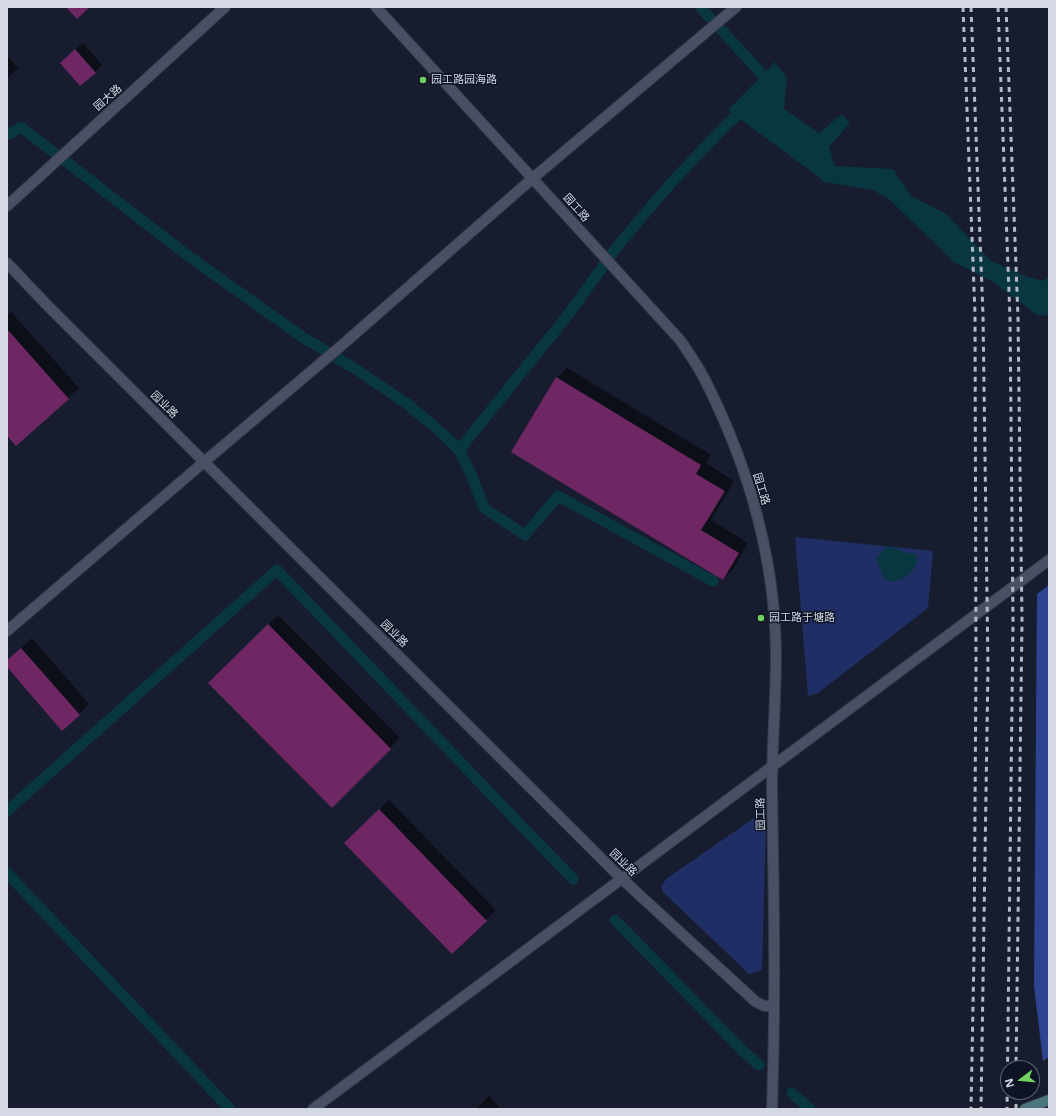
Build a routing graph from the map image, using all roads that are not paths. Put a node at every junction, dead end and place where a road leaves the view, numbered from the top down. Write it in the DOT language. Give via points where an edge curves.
graph roads {
  1 [pos="225,7"];
  2 [pos="376,7"];
  3 [pos="735,8"];
  4 [pos="533,178"];
  5 [pos="7,206"];
  6 [pos="7,263"];
  7 [pos="204,462"];
  8 [pos="1049,560"];
  9 [pos="7,631"];
  10 [pos="772,767"];
  11 [pos="622,879"];
  12 [pos="774,1006"];
  13 [pos="1049,1100"];
  14 [pos="313,1109"];
  15 [pos="772,1109"];
  16 [pos="1025,1109"];
  1 -- 5 [label="street, 园大路"];
  2 -- 4 [label="street, 园工路"];
  3 -- 4 [label="street"];
  4 -- 7 [label="street" via="316,368"];
  4 -- 10 [label="street, 园工路" via="680,340 705,379 738,455 763,539 770,578 776,654"];
  6 -- 7 [label="street, 园业路"];
  7 -- 9 [label="street"];
  7 -- 11 [label="street, 园业路"];
  8 -- 10 [label="street"];
  10 -- 11 [label="street"];
  10 -- 12 [label="street, 园工路"];
  11 -- 12 [label="street, 园业路" via="756,1002"];
  11 -- 14 [label="street"];
  12 -- 15 [label="street, 园工路"];
  13 -- 16 [label="main road"];
}
